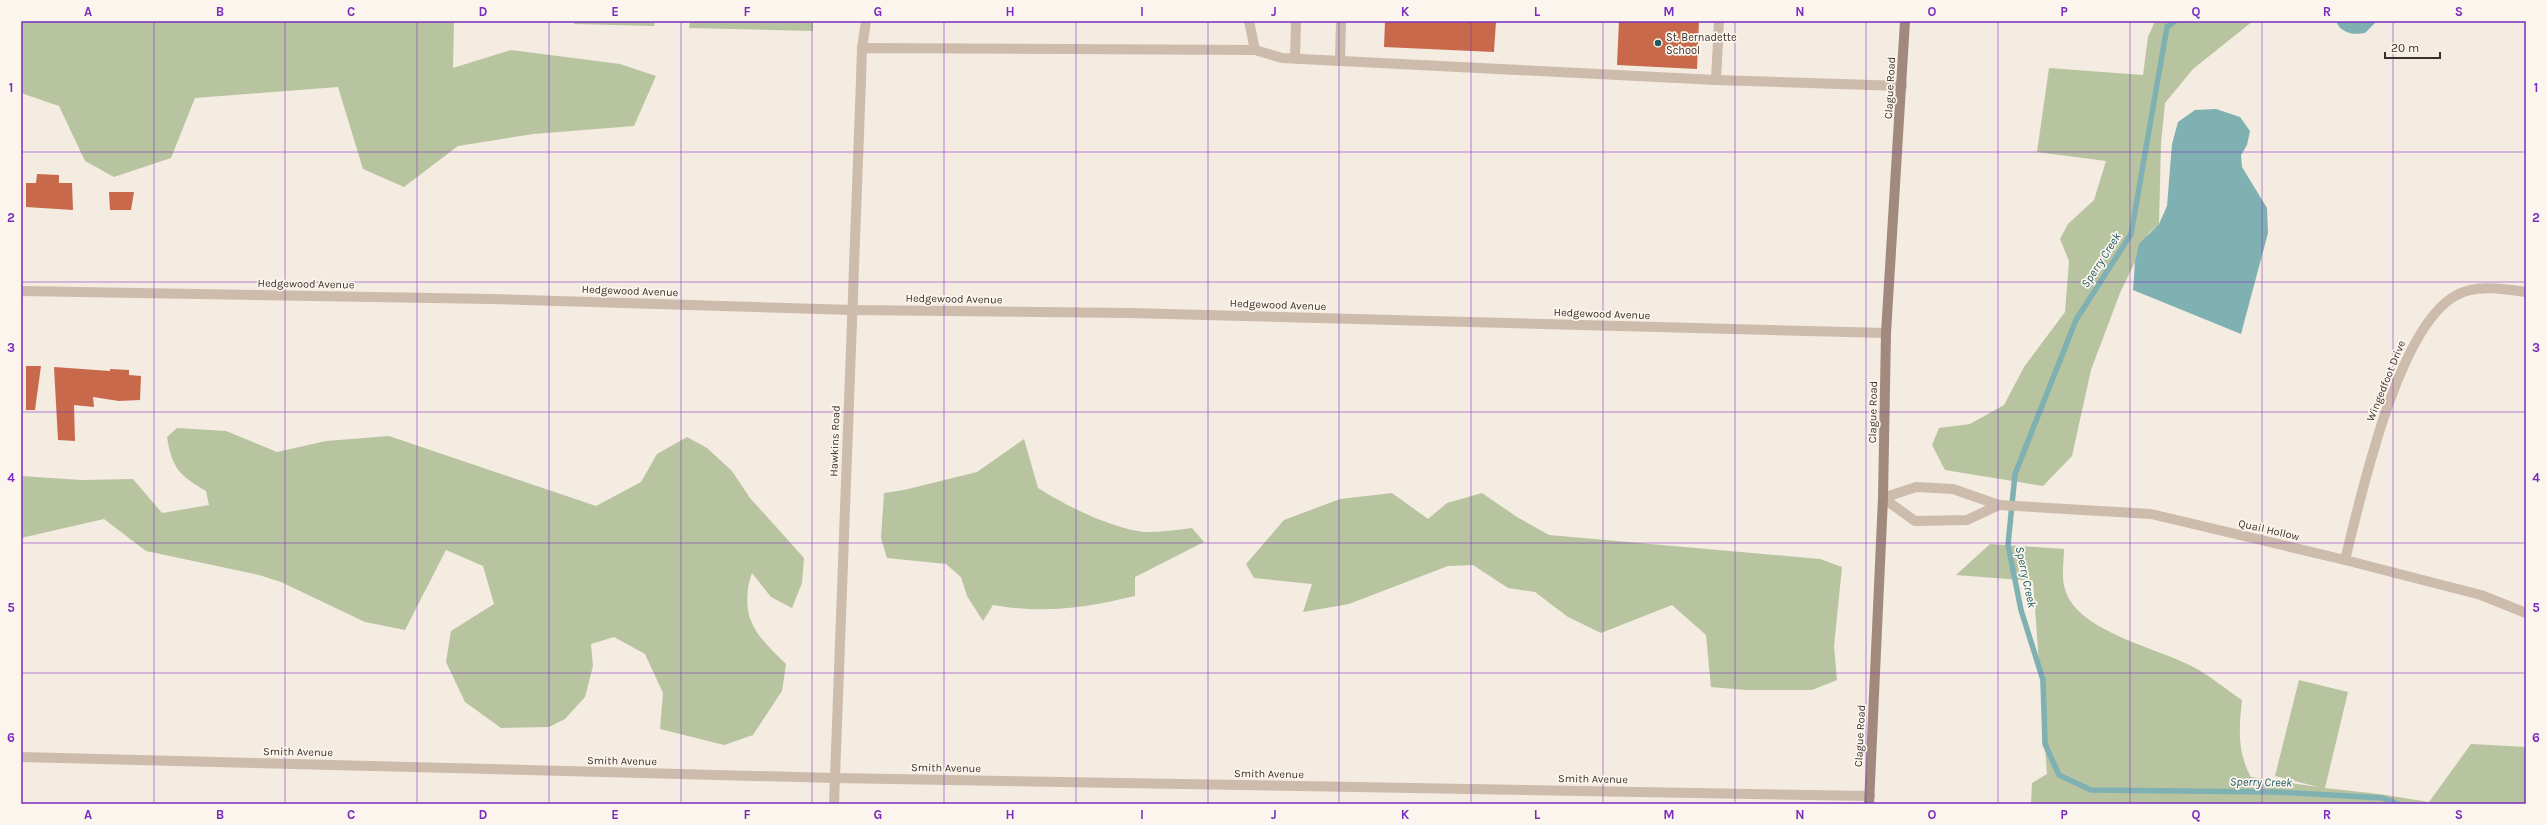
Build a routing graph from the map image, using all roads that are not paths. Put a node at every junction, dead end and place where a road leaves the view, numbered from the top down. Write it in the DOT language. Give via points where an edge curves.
graph roads {
  1 [pos="866,21"];
  2 [pos="1249,21"];
  3 [pos="1296,21"];
  4 [pos="1341,21"];
  5 [pos="1719,21"];
  6 [pos="1905,21"];
  7 [pos="862,48"];
  8 [pos="1255,50"];
  9 [pos="1295,58"];
  10 [pos="1340,60"];
  11 [pos="1716,80"];
  12 [pos="1902,86"];
  13 [pos="21,291"];
  14 [pos="2526,292"];
  15 [pos="852,310"];
  16 [pos="1886,333"];
  17 [pos="1883,498"];
  18 [pos="1999,505"];
  19 [pos="2345,560"];
  20 [pos="2526,613"];
  21 [pos="21,757"];
  22 [pos="835,778"];
  23 [pos="1870,800"];
  24 [pos="834,804"];
  1 -- 7 [label="street, Hawkins Road"];
  2 -- 8 [label="street"];
  3 -- 9 [label="street"];
  4 -- 10 [label="street"];
  5 -- 11 [label="street"];
  6 -- 12 [label="main road, Clague Road"];
  7 -- 8 [label="street"];
  7 -- 15 [label="street, Hawkins Road"];
  8 -- 9 [label="street" via="1282,58"];
  9 -- 10 [label="street"];
  10 -- 11 [label="street"];
  11 -- 12 [label="street"];
  12 -- 16 [label="main road, Clague Road"];
  13 -- 15 [label="street, Hedgewood Avenue" via="483,299"];
  14 -- 19 [label="street, Wingedfoot Drive" via="2481,288 2455,295 2432,314 2414,344 2374,445"];
  15 -- 16 [label="street, Hedgewood Avenue" via="1130,313"];
  15 -- 22 [label="street, Hawkins Road"];
  16 -- 17 [label="main road, Clague Road"];
  17 -- 18 [label="street, Quail Hollow" via="1916,488 1953,489"];
  17 -- 18 [label="street, Quail Hollow" via="1915,521 1967,520"];
  17 -- 23 [label="main road, Clague Road"];
  18 -- 19 [label="street, Quail Hollow" via="2152,514"];
  19 -- 20 [label="street, Quail Hollow" via="2481,595"];
  21 -- 22 [label="street, Smith Avenue"];
  22 -- 23 [label="street, Smith Avenue"];
  22 -- 24 [label="street, Hawkins Road"];
}
